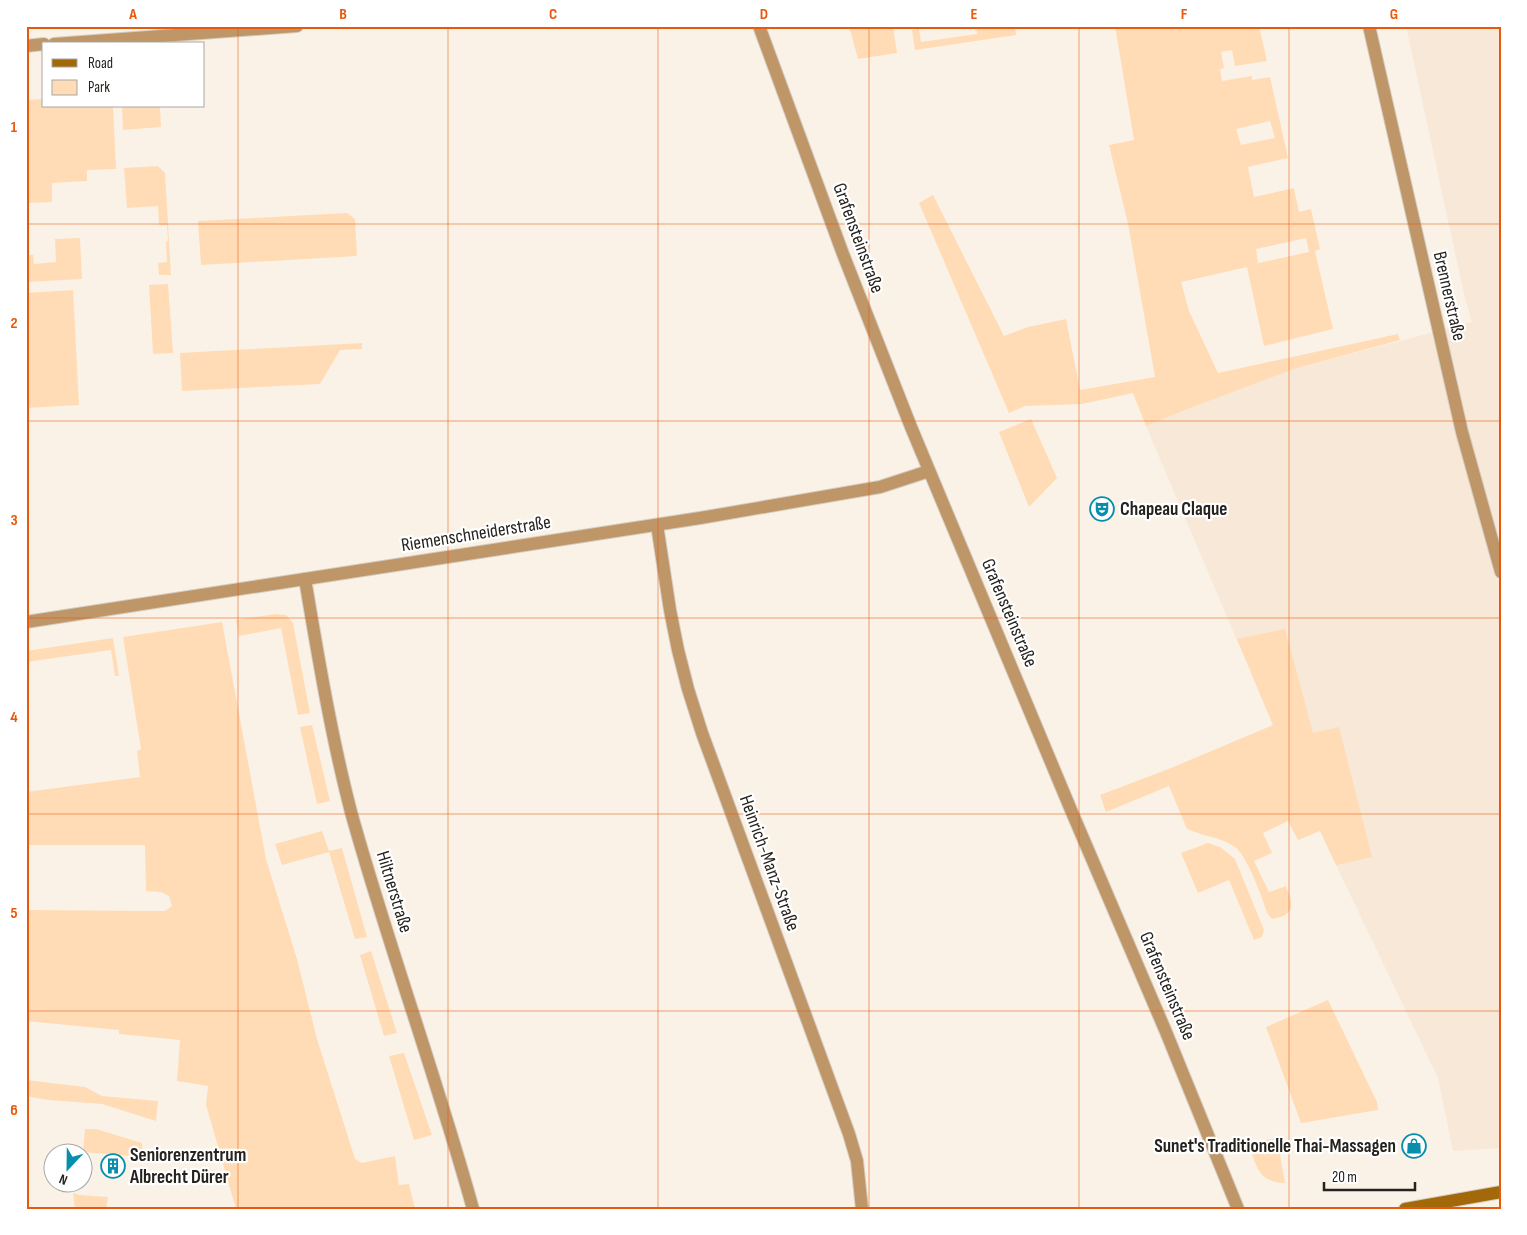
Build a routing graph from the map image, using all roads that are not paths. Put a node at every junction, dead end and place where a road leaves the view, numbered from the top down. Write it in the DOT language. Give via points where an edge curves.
graph roads {
  1 [pos="297,26"];
  2 [pos="759,26"];
  3 [pos="1369,26"];
  4 [pos="81,42"];
  5 [pos="42,44"];
  6 [pos="26,46"];
  7 [pos="929,471"];
  8 [pos="657,525"];
  9 [pos="1501,572"];
  10 [pos="305,578"];
  11 [pos="26,622"];
  12 [pos="1501,1192"];
  13 [pos="473,1209"];
  14 [pos="862,1209"];
  15 [pos="1238,1209"];
  16 [pos="1405,1209"];
  1 -- 4 [label="street"];
  2 -- 7 [label="street, Grafensteinstraße" via="861,301"];
  3 -- 9 [label="street, Brennerstraße" via="1462,432"];
  5 -- 6 [label="street"];
  7 -- 8 [label="street, Riemenschneiderstraße" via="880,487"];
  7 -- 15 [label="street, Grafensteinstraße"];
  8 -- 10 [label="street, Riemenschneiderstraße"];
  8 -- 14 [label="street, Heinrich-Manz-Straße" via="670,610 688,689 849,1134 857,1161"];
  10 -- 11 [label="street, Riemenschneiderstraße"];
  10 -- 13 [label="street, Hiltnerstraße" via="316,649 351,810"];
  12 -- 16 [label="main road"];
}
